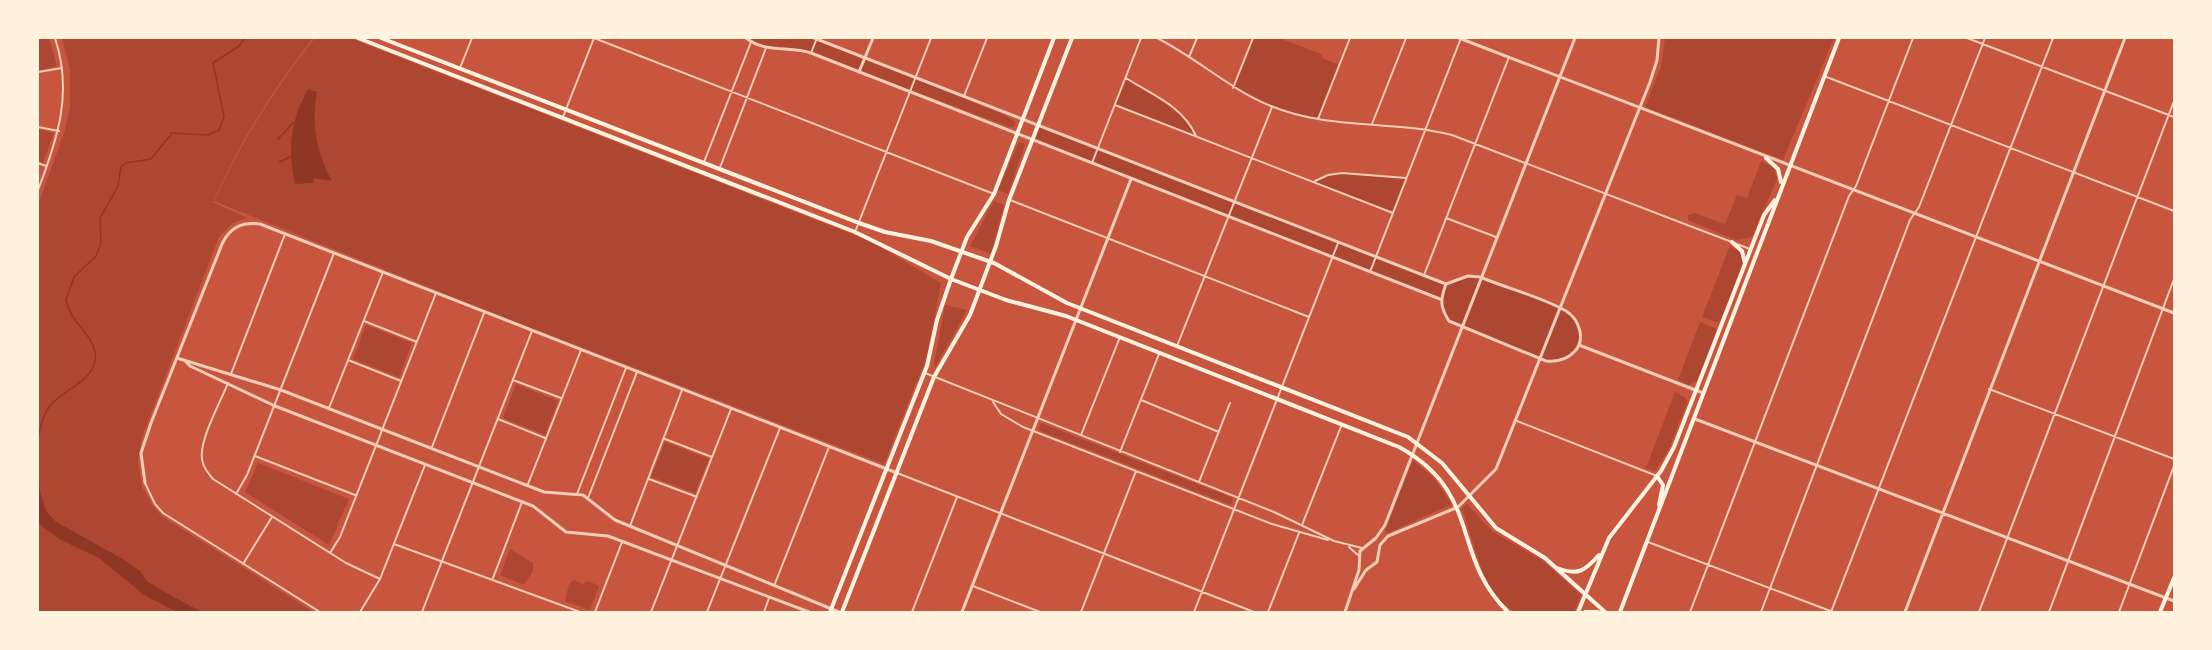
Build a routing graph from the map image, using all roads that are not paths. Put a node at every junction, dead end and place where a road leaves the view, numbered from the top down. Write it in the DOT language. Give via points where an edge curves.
graph roads {
  1 [pos="55,38"];
  2 [pos="358,38"];
  3 [pos="381,38"];
  4 [pos="472,38"];
  5 [pos="594,38"];
  6 [pos="746,38"];
  7 [pos="816,38"];
  8 [pos="873,38"];
  9 [pos="931,38"];
  10 [pos="987,38"];
  11 [pos="1054,38"];
  12 [pos="1072,38"];
  13 [pos="1141,38"];
  14 [pos="1157,38"];
  15 [pos="1197,38"];
  16 [pos="1253,38"];
  17 [pos="1350,38"];
  18 [pos="1406,38"];
  19 [pos="1460,38"];
  20 [pos="1575,38"];
  21 [pos="1659,38"];
  22 [pos="1839,38"];
  23 [pos="1913,38"];
  24 [pos="1967,38"];
  25 [pos="1985,38"];
  26 [pos="2053,38"];
  27 [pos="2125,38"];
  28 [pos="751,42"];
  29 [pos="1982,44"];
  30 [pos="766,48"];
  31 [pos="811,53"];
  32 [pos="865,57"];
  33 [pos="1189,57"];
  34 [pos="1509,57"];
  35 [pos="2042,66"];
  36 [pos="62,68"];
  37 [pos="460,69"];
  38 [pos="38,72"];
  39 [pos="859,73"];
  40 [pos="1824,76"];
  41 [pos="916,77"];
  42 [pos="1559,77"];
  43 [pos="1126,78"];
  44 [pos="1233,88"];
  45 [pos="2105,91"];
  46 [pos="732,92"];
  47 [pos="910,93"];
  48 [pos="964,96"];
  49 [pos="747,98"];
  50 [pos="1889,101"];
  51 [pos="2175,101"];
  52 [pos="1115,105"];
  53 [pos="1272,107"];
  54 [pos="1640,108"];
  55 [pos="566,110"];
  56 [pos="2169,115"];
  57 [pos="562,117"];
  58 [pos="2175,117"];
  59 [pos="1023,120"];
  60 [pos="1318,120"];
  61 [pos="1037,125"];
  62 [pos="1372,125"];
  63 [pos="1951,125"];
  64 [pos="38,127"];
  65 [pos="1426,129"];
  66 [pos="59,131"];
  67 [pos="1018,133"];
  68 [pos="1196,136"];
  69 [pos="1032,139"];
  70 [pos="1476,142"];
  71 [pos="2010,147"];
  72 [pos="1098,149"];
  73 [pos="886,152"];
  74 [pos="1252,158"];
  75 [pos="1766,158"];
  76 [pos="1526,161"];
  77 [pos="38,163"];
  78 [pos="704,164"];
  79 [pos="1092,164"];
  80 [pos="47,166"];
  81 [pos="1788,167"];
  82 [pos="718,170"];
  83 [pos="2074,172"];
  84 [pos="1406,178"];
  85 [pos="1131,179"];
  86 [pos="1314,182"];
  87 [pos="1781,185"];
  88 [pos="38,190"];
  89 [pos="1853,191"];
  90 [pos="1607,193"];
  91 [pos="994,194"];
  92 [pos="2138,196"];
  93 [pos="1009,200"];
  94 [pos="1776,200"];
  95 [pos="1234,202"];
  96 [pos="2175,211"];
  97 [pos="1393,213"];
  98 [pos="1914,214"];
  99 [pos="1228,217"];
  100 [pos="1446,218"];
  101 [pos="859,224"];
  102 [pos="855,232"];
  103 [pos="286,234"];
  104 [pos="1496,237"];
  105 [pos="1975,237"];
  106 [pos="1108,239"];
  107 [pos="1732,242"];
  108 [pos="1338,243"];
  109 [pos="1751,249"];
  110 [pos="962,251"];
  111 [pos="334,253"];
  112 [pos="1332,257"];
  113 [pos="1375,258"];
  114 [pos="990,262"];
  115 [pos="2039,262"];
  116 [pos="1754,263"];
  117 [pos="1743,270"];
  118 [pos="1370,272"];
  119 [pos="383,273"];
  120 [pos="1424,276"];
  121 [pos="1205,277"];
  122 [pos="1480,277"];
  123 [pos="951,279"];
  124 [pos="2175,279"];
  125 [pos="1446,284"];
  126 [pos="2103,286"];
  127 [pos="980,290"];
  128 [pos="436,293"];
  129 [pos="1440,299"];
  130 [pos="1081,309"];
  131 [pos="1561,309"];
  132 [pos="2163,309"];
  133 [pos="484,313"];
  134 [pos="2175,314"];
  135 [pos="1309,317"];
  136 [pos="1077,320"];
  137 [pos="364,321"];
  138 [pos="1460,327"];
  139 [pos="532,331"];
  140 [pos="1120,337"];
  141 [pos="417,342"];
  142 [pos="1579,345"];
  143 [pos="1177,346"];
  144 [pos="581,350"];
  145 [pos="1159,353"];
  146 [pos="177,358"];
  147 [pos="1541,359"];
  148 [pos="348,360"];
  149 [pos="186,362"];
  150 [pos="626,368"];
  151 [pos="637,372"];
  152 [pos="924,373"];
  153 [pos="231,374"];
  154 [pos="934,377"];
  155 [pos="513,380"];
  156 [pos="401,381"];
  157 [pos="228,383"];
  158 [pos="1281,387"];
  159 [pos="1989,389"];
  160 [pos="281,390"];
  161 [pos="682,390"];
  162 [pos="1696,390"];
  163 [pos="1705,394"];
  164 [pos="1277,398"];
  165 [pos="562,399"];
  166 [pos="1140,400"];
  167 [pos="993,402"];
  168 [pos="1230,403"];
  169 [pos="275,406"];
  170 [pos="329,408"];
  171 [pos="731,409"];
  172 [pos="2056,414"];
  173 [pos="498,419"];
  174 [pos="1695,419"];
  175 [pos="1038,420"];
  176 [pos="1517,421"];
  177 [pos="1342,423"];
  178 [pos="780,428"];
  179 [pos="382,429"];
  180 [pos="1033,431"];
  181 [pos="1219,432"];
  182 [pos="1080,436"];
  183 [pos="2114,436"];
  184 [pos="546,438"];
  185 [pos="663,438"];
  186 [pos="1416,442"];
  187 [pos="1756,442"];
  188 [pos="376,446"];
  189 [pos="828,447"];
  190 [pos="431,449"];
  191 [pos="1120,452"];
  192 [pos="1412,454"];
  193 [pos="255,456"];
  194 [pos="712,457"];
  195 [pos="2175,459"];
  196 [pos="425,465"];
  197 [pos="1817,465"];
  198 [pos="2175,466"];
  199 [pos="479,468"];
  200 [pos="887,469"];
  201 [pos="1136,471"];
  202 [pos="897,473"];
  203 [pos="1657,476"];
  204 [pos="648,478"];
  205 [pos="1199,482"];
  206 [pos="145,483"];
  207 [pos="473,484"];
  208 [pos="527,486"];
  209 [pos="1879,489"];
  210 [pos="236,494"];
  211 [pos="578,494"];
  212 [pos="357,496"];
  213 [pos="697,497"];
  214 [pos="957,497"];
  215 [pos="588,498"];
  216 [pos="1238,498"];
  217 [pos="1469,498"];
  218 [pos="522,502"];
  219 [pos="1458,507"];
  220 [pos="1234,510"];
  221 [pos="1942,512"];
  222 [pos="1001,514"];
  223 [pos="272,517"];
  224 [pos="1656,518"];
  225 [pos="1302,525"];
  226 [pos="630,526"];
  227 [pos="1299,533"];
  228 [pos="2008,537"];
  229 [pos="622,541"];
  230 [pos="1334,541"];
  231 [pos="1647,541"];
  232 [pos="394,544"];
  233 [pos="678,545"];
  234 [pos="1368,545"];
  235 [pos="1349,547"];
  236 [pos="1362,548"];
  237 [pos="1379,552"];
  238 [pos="1602,552"];
  239 [pos="330,553"];
  240 [pos="1104,554"];
  241 [pos="1359,556"];
  242 [pos="672,561"];
  243 [pos="1360,561"];
  244 [pos="2069,561"];
  245 [pos="442,562"];
  246 [pos="243,564"];
  247 [pos="726,564"];
  248 [pos="1708,565"];
  249 [pos="1371,566"];
  250 [pos="1557,568"];
  251 [pos="492,578"];
  252 [pos="2175,578"];
  253 [pos="380,579"];
  254 [pos="720,580"];
  255 [pos="2130,584"];
  256 [pos="774,586"];
  257 [pos="973,586"];
  258 [pos="1770,588"];
  259 [pos="1354,589"];
  260 [pos="1202,592"];
  261 [pos="1585,594"];
  262 [pos="770,597"];
  263 [pos="2166,597"];
  264 [pos="2175,600"];
  265 [pos="831,611"];
  266 [pos="320,612"];
  267 [pos="360,612"];
  268 [pos="422,612"];
  269 [pos="580,612"];
  270 [pos="595,612"];
  271 [pos="651,612"];
  272 [pos="707,612"];
  273 [pos="764,612"];
  274 [pos="809,612"];
  275 [pos="841,612"];
  276 [pos="912,612"];
  277 [pos="962,612"];
  278 [pos="1040,612"];
  279 [pos="1081,612"];
  280 [pos="1194,612"];
  281 [pos="1254,612"];
  282 [pos="1268,612"];
  283 [pos="1345,612"];
  284 [pos="1508,612"];
  285 [pos="1578,612"];
  286 [pos="1585,612"];
  287 [pos="1598,612"];
  288 [pos="1605,612"];
  289 [pos="1620,612"];
  290 [pos="1690,612"];
  291 [pos="1761,612"];
  292 [pos="1832,612"];
  293 [pos="1905,612"];
  294 [pos="1979,612"];
  295 [pos="2049,612"];
  296 [pos="2119,612"];
  297 [pos="2160,612"];
  1 -- 36 [label="street"];
  2 -- 57 [label="main road"];
  3 -- 37 [label="main road"];
  4 -- 37 [label="street"];
  5 -- 46 [label="street"];
  5 -- 55 [label="street"];
  6 -- 28 [label="street"];
  7 -- 31 [label="street"];
  7 -- 32 [label="street"];
  8 -- 32 [label="street"];
  9 -- 41 [label="street"];
  10 -- 48 [label="street"];
  11 -- 59 [label="main road"];
  12 -- 61 [label="main road"];
  13 -- 43 [label="street"];
  14 -- 33 [label="street"];
  15 -- 33 [label="street"];
  16 -- 44 [label="street"];
  17 -- 60 [label="street"];
  18 -- 62 [label="street"];
  19 -- 34 [label="street"];
  19 -- 65 [label="street"];
  20 -- 42 [label="street"];
  21 -- 54 [label="street" via="1655,68"];
  22 -- 40 [label="main road"];
  23 -- 50 [label="street"];
  24 -- 29 [label="street"];
  25 -- 29 [label="street"];
  26 -- 35 [label="street"];
  27 -- 45 [label="street"];
  28 -- 30 [label="street"];
  28 -- 46 [label="street"];
  29 -- 35 [label="street"];
  29 -- 63 [label="street"];
  30 -- 31 [label="street" via="794,48"];
  30 -- 49 [label="street"];
  31 -- 39 [label="street"];
  32 -- 39 [label="street"];
  32 -- 41 [label="street"];
  33 -- 44 [label="street"];
  34 -- 42 [label="street"];
  34 -- 70 [label="street"];
  35 -- 45 [label="street"];
  35 -- 71 [label="street"];
  36 -- 38 [label="street"];
  36 -- 66 [label="street" via="64,95"];
  37 -- 55 [label="main road"];
  39 -- 47 [label="street"];
  40 -- 50 [label="street"];
  40 -- 81 [label="main road"];
  41 -- 47 [label="street"];
  41 -- 48 [label="street"];
  42 -- 54 [label="street"];
  42 -- 76 [label="street"];
  43 -- 52 [label="street"];
  43 -- 68 [label="street" via="1177,111"];
  44 -- 53 [label="street"];
  45 -- 56 [label="street"];
  45 -- 83 [label="street"];
  46 -- 49 [label="street"];
  46 -- 78 [label="street"];
  47 -- 67 [label="street"];
  47 -- 73 [label="street"];
  48 -- 59 [label="street"];
  49 -- 73 [label="street"];
  49 -- 82 [label="street"];
  50 -- 63 [label="street"];
  50 -- 89 [label="street"];
  51 -- 56 [label="street"];
  52 -- 68 [label="street"];
  52 -- 72 [label="street"];
  53 -- 60 [label="street"];
  53 -- 74 [label="street"];
  54 -- 75 [label="street"];
  54 -- 90 [label="street"];
  55 -- 57 [label="street"];
  55 -- 78 [label="main road"];
  56 -- 58 [label="street"];
  56 -- 92 [label="street"];
  57 -- 102 [label="main road"];
  59 -- 61 [label="street"];
  59 -- 67 [label="main road"];
  60 -- 62 [label="street"];
  61 -- 69 [label="main road"];
  61 -- 72 [label="street"];
  62 -- 65 [label="street"];
  63 -- 71 [label="street"];
  63 -- 98 [label="street"];
  64 -- 66 [label="street"];
  65 -- 70 [label="street"];
  65 -- 84 [label="street"];
  66 -- 80 [label="street"];
  67 -- 69 [label="street"];
  67 -- 91 [label="main road"];
  68 -- 74 [label="street"];
  69 -- 79 [label="street"];
  69 -- 93 [label="main road"];
  70 -- 76 [label="street"];
  70 -- 100 [label="street"];
  71 -- 83 [label="street"];
  71 -- 105 [label="street"];
  72 -- 79 [label="street"];
  72 -- 95 [label="street"];
  73 -- 91 [label="street"];
  73 -- 101 [label="street"];
  74 -- 86 [label="street"];
  74 -- 95 [label="street"];
  75 -- 81 [label="street"];
  75 -- 87 [label="main road" via="1778,169"];
  76 -- 90 [label="street"];
  76 -- 104 [label="street"];
  77 -- 80 [label="street"];
  78 -- 82 [label="main road"];
  79 -- 85 [label="street"];
  80 -- 88 [label="street"];
  81 -- 87 [label="main road"];
  81 -- 89 [label="street"];
  82 -- 101 [label="main road"];
  83 -- 92 [label="street"];
  83 -- 115 [label="street"];
  84 -- 86 [label="street" via="1342,173"];
  84 -- 97 [label="street"];
  85 -- 99 [label="street"];
  85 -- 106 [label="street"];
  86 -- 97 [label="street"];
  87 -- 94 [label="main road"];
  89 -- 98 [label="street"];
  89 -- 187 [label="street"];
  90 -- 107 [label="street"];
  90 -- 131 [label="street"];
  91 -- 110 [label="main road"];
  92 -- 96 [label="street"];
  92 -- 126 [label="street"];
  93 -- 106 [label="street"];
  93 -- 114 [label="main road"];
  94 -- 109 [label="main road" via="1766,211"];
  94 -- 116 [label="main road"];
  95 -- 99 [label="street"];
  95 -- 108 [label="street"];
  97 -- 113 [label="street"];
  98 -- 105 [label="street"];
  98 -- 197 [label="street"];
  99 -- 112 [label="street"];
  99 -- 121 [label="street"];
  100 -- 104 [label="street"];
  100 -- 120 [label="street"];
  101 -- 102 [label="street"];
  101 -- 110 [label="main road"];
  102 -- 123 [label="main road"];
  103 -- 111 [label="street"];
  103 -- 146 [label="street" via="260,224 246,222 236,226 222,244"];
  103 -- 153 [label="street"];
  104 -- 122 [label="street"];
  105 -- 115 [label="street"];
  105 -- 209 [label="street"];
  106 -- 121 [label="street"];
  106 -- 130 [label="street"];
  107 -- 109 [label="street"];
  107 -- 117 [label="main road" via="1743,253"];
  108 -- 112 [label="street"];
  108 -- 113 [label="street"];
  109 -- 116 [label="main road"];
  109 -- 117 [label="main road"];
  110 -- 114 [label="main road"];
  110 -- 123 [label="main road"];
  111 -- 119 [label="street"];
  111 -- 160 [label="street"];
  112 -- 118 [label="street"];
  112 -- 135 [label="street"];
  113 -- 118 [label="street"];
  113 -- 120 [label="street"];
  114 -- 127 [label="main road"];
  114 -- 130 [label="main road"];
  115 -- 126 [label="street"];
  115 -- 159 [label="street"];
  116 -- 163 [label="main road"];
  117 -- 162 [label="main road"];
  118 -- 129 [label="street"];
  119 -- 128 [label="street"];
  119 -- 137 [label="street"];
  120 -- 125 [label="street"];
  121 -- 135 [label="street"];
  121 -- 143 [label="street"];
  122 -- 125 [label="street" via="1468,276"];
  122 -- 131 [label="street"];
  122 -- 138 [label="street"];
  123 -- 127 [label="main road"];
  123 -- 152 [label="main road"];
  124 -- 132 [label="street"];
  125 -- 129 [label="street"];
  126 -- 132 [label="street"];
  126 -- 172 [label="street"];
  127 -- 136 [label="main road"];
  127 -- 154 [label="main road" via="963,329"];
  128 -- 133 [label="street"];
  128 -- 141 [label="street"];
  129 -- 138 [label="street" via="1449,321"];
  130 -- 136 [label="street"];
  130 -- 143 [label="main road"];
  131 -- 142 [label="street" via="1577,323"];
  131 -- 147 [label="street"];
  132 -- 134 [label="street"];
  132 -- 183 [label="street"];
  133 -- 139 [label="street"];
  133 -- 190 [label="street"];
  135 -- 158 [label="street"];
  136 -- 140 [label="main road"];
  136 -- 175 [label="street"];
  137 -- 141 [label="street"];
  137 -- 148 [label="street"];
  138 -- 147 [label="street"];
  138 -- 186 [label="street"];
  139 -- 144 [label="street"];
  139 -- 155 [label="street"];
  140 -- 145 [label="main road"];
  140 -- 182 [label="street"];
  141 -- 156 [label="street"];
  142 -- 147 [label="street" via="1560,361"];
  142 -- 162 [label="street"];
  143 -- 158 [label="main road"];
  144 -- 150 [label="street"];
  144 -- 165 [label="street"];
  145 -- 164 [label="main road"];
  145 -- 166 [label="street"];
  146 -- 149 [label="street"];
  146 -- 206 [label="street" via="144,441 141,463"];
  147 -- 176 [label="street"];
  148 -- 156 [label="street"];
  148 -- 170 [label="street"];
  149 -- 153 [label="street"];
  149 -- 157 [label="street"];
  150 -- 151 [label="street"];
  150 -- 211 [label="street"];
  151 -- 161 [label="street"];
  151 -- 215 [label="street"];
  152 -- 154 [label="street"];
  152 -- 200 [label="main road"];
  153 -- 160 [label="street"];
  154 -- 167 [label="street"];
  154 -- 202 [label="main road"];
  155 -- 165 [label="street"];
  155 -- 173 [label="street"];
  156 -- 179 [label="street"];
  157 -- 169 [label="street"];
  157 -- 210 [label="street" via="203,445 202,461 213,479"];
  158 -- 164 [label="street"];
  158 -- 186 [label="main road"];
  159 -- 172 [label="street"];
  159 -- 221 [label="street"];
  160 -- 169 [label="street"];
  160 -- 170 [label="street"];
  161 -- 171 [label="street"];
  161 -- 185 [label="street"];
  162 -- 163 [label="street"];
  162 -- 203 [label="main road" via="1674,447"];
  163 -- 174 [label="main road"];
  164 -- 177 [label="main road"];
  164 -- 216 [label="street"];
  165 -- 184 [label="street"];
  166 -- 181 [label="street"];
  166 -- 191 [label="street"];
  167 -- 175 [label="street"];
  167 -- 180 [label="street" via="1010,421"];
  168 -- 181 [label="street"];
  169 -- 188 [label="street"];
  169 -- 193 [label="street"];
  170 -- 179 [label="street"];
  171 -- 178 [label="street"];
  171 -- 194 [label="street"];
  172 -- 183 [label="street"];
  172 -- 228 [label="street"];
  173 -- 184 [label="street"];
  173 -- 199 [label="street"];
  174 -- 187 [label="street"];
  174 -- 224 [label="main road"];
  175 -- 180 [label="street"];
  175 -- 182 [label="street"];
  176 -- 203 [label="street"];
  176 -- 217 [label="street" via="1496,470"];
  177 -- 192 [label="main road"];
  177 -- 225 [label="street"];
  178 -- 189 [label="street"];
  178 -- 247 [label="street"];
  179 -- 188 [label="street"];
  179 -- 190 [label="street"];
  180 -- 201 [label="street"];
  180 -- 222 [label="street"];
  181 -- 205 [label="street"];
  182 -- 191 [label="street"];
  183 -- 195 [label="street"];
  183 -- 244 [label="street"];
  184 -- 208 [label="street"];
  185 -- 194 [label="street"];
  185 -- 204 [label="street"];
  186 -- 192 [label="street"];
  186 -- 217 [label="main road" via="1442,463"];
  187 -- 197 [label="street"];
  187 -- 248 [label="street"];
  188 -- 196 [label="street"];
  188 -- 212 [label="street"];
  189 -- 200 [label="street"];
  189 -- 256 [label="street"];
  190 -- 199 [label="street"];
  191 -- 205 [label="street"];
  192 -- 219 [label="main road" via="1439,476"];
  192 -- 234 [label="street" via="1383,529"];
  193 -- 210 [label="street"];
  193 -- 212 [label="street"];
  194 -- 213 [label="street"];
  196 -- 207 [label="street"];
  196 -- 232 [label="street"];
  197 -- 209 [label="street"];
  197 -- 258 [label="street"];
  198 -- 255 [label="street"];
  199 -- 207 [label="street"];
  199 -- 208 [label="street"];
  200 -- 202 [label="street"];
  200 -- 265 [label="main road"];
  201 -- 220 [label="street"];
  201 -- 240 [label="street"];
  202 -- 214 [label="street"];
  202 -- 275 [label="main road"];
  203 -- 224 [label="main road" via="1663,485"];
  203 -- 238 [label="main road" via="1619,523"];
  204 -- 213 [label="street"];
  204 -- 226 [label="street"];
  205 -- 216 [label="street"];
  206 -- 246 [label="street" via="163,513"];
  207 -- 218 [label="street"];
  207 -- 245 [label="street"];
  208 -- 211 [label="street" via="546,493"];
  209 -- 221 [label="street"];
  209 -- 292 [label="street"];
  210 -- 223 [label="street"];
  211 -- 215 [label="street"];
  212 -- 239 [label="street"];
  213 -- 233 [label="street"];
  214 -- 222 [label="street"];
  214 -- 276 [label="street"];
  215 -- 226 [label="street" via="608,516"];
  216 -- 220 [label="street"];
  216 -- 225 [label="street"];
  217 -- 219 [label="street"];
  217 -- 250 [label="main road" via="1496,528"];
  218 -- 229 [label="street" via="542,512 566,532 604,535"];
  218 -- 251 [label="street"];
  219 -- 237 [label="street" via="1392,532 1383,540"];
  219 -- 284 [label="main road" via="1480,574"];
  220 -- 227 [label="street"];
  220 -- 260 [label="street"];
  221 -- 228 [label="street"];
  221 -- 293 [label="street"];
  222 -- 240 [label="street"];
  222 -- 257 [label="street"];
  223 -- 239 [label="street"];
  223 -- 246 [label="street"];
  224 -- 231 [label="main road"];
  225 -- 230 [label="street"];
  226 -- 233 [label="street"];
  227 -- 230 [label="street"];
  227 -- 282 [label="street"];
  228 -- 244 [label="street"];
  228 -- 294 [label="street"];
  229 -- 242 [label="street"];
  229 -- 270 [label="street"];
  230 -- 235 [label="street"];
  231 -- 248 [label="street"];
  231 -- 289 [label="main road"];
  232 -- 245 [label="street"];
  232 -- 253 [label="street"];
  233 -- 242 [label="street"];
  233 -- 247 [label="street"];
  234 -- 236 [label="street"];
  234 -- 237 [label="street"];
  235 -- 236 [label="street"];
  235 -- 241 [label="street"];
  236 -- 241 [label="street"];
  237 -- 249 [label="street" via="1379,559"];
  238 -- 250 [label="main road" via="1582,572"];
  238 -- 261 [label="main road"];
  239 -- 253 [label="street"];
  240 -- 260 [label="street"];
  240 -- 279 [label="street"];
  241 -- 243 [label="street"];
  242 -- 254 [label="street"];
  242 -- 271 [label="street"];
  243 -- 249 [label="street"];
  243 -- 259 [label="street"];
  244 -- 255 [label="street"];
  244 -- 295 [label="street"];
  245 -- 251 [label="street"];
  245 -- 268 [label="street"];
  246 -- 266 [label="street"];
  247 -- 254 [label="street"];
  247 -- 256 [label="street"];
  248 -- 258 [label="street"];
  248 -- 290 [label="street"];
  249 -- 259 [label="street"];
  250 -- 261 [label="main road"];
  251 -- 269 [label="street"];
  252 -- 263 [label="main road"];
  253 -- 267 [label="street"];
  254 -- 262 [label="street"];
  254 -- 272 [label="street"];
  255 -- 263 [label="street"];
  255 -- 296 [label="street"];
  256 -- 265 [label="street"];
  257 -- 277 [label="street"];
  257 -- 278 [label="street"];
  258 -- 291 [label="street"];
  258 -- 292 [label="street"];
  259 -- 283 [label="street"];
  260 -- 280 [label="street"];
  260 -- 281 [label="street"];
  261 -- 285 [label="main road"];
  261 -- 288 [label="main road"];
  262 -- 273 [label="street"];
  262 -- 274 [label="street"];
  263 -- 264 [label="street"];
  263 -- 297 [label="main road"];
  265 -- 275 [label="street"];
  286 -- 287 [label="main road"];
}
